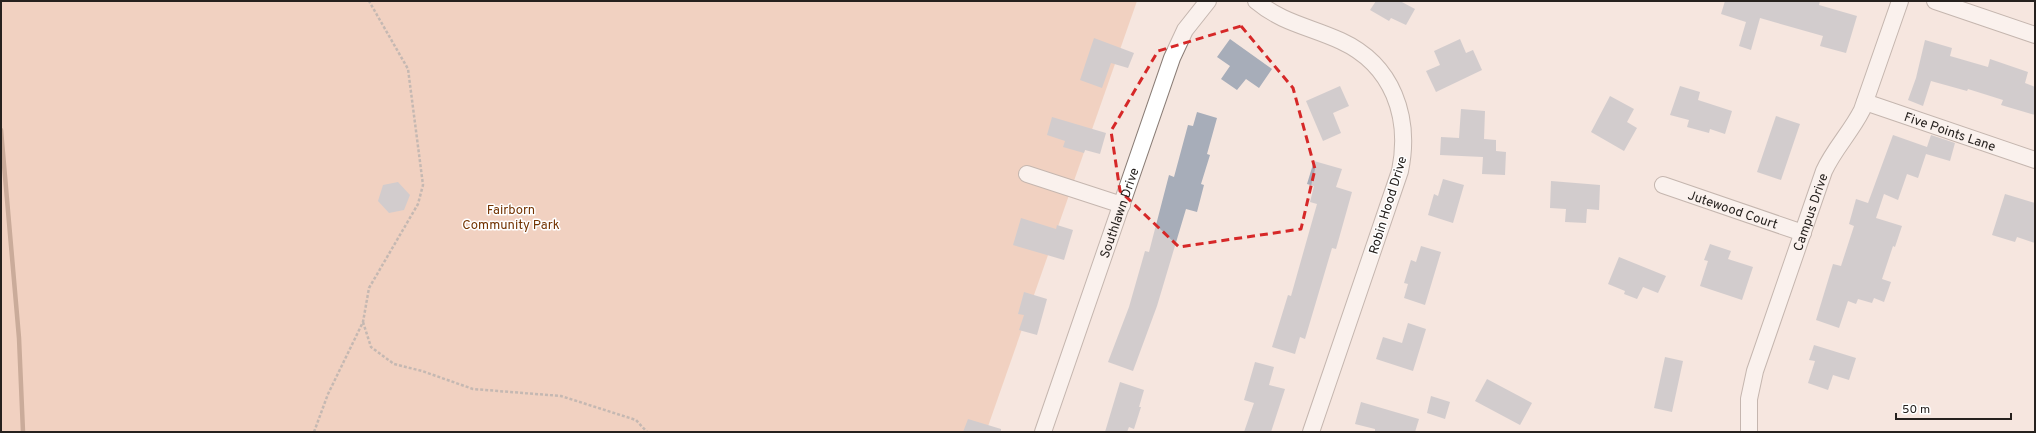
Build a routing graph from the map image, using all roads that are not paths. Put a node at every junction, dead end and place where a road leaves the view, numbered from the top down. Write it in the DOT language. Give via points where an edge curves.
graph roads {
  1 [pos="1208,1"];
  2 [pos="1256,1"];
  3 [pos="1900,1"];
  4 [pos="1935,1"];
  5 [pos="2035,35"];
  6 [pos="1865,102"];
  7 [pos="2035,160"];
  8 [pos="1027,174"];
  9 [pos="1663,186"];
  10 [pos="1122,205"];
  11 [pos="1803,233"];
  12 [pos="1043,432"];
  13 [pos="1311,432"];
  14 [pos="1750,432"];
  1 -- 10 [label="street, Southlawn Drive" via="1185,30 1174,50"];
  2 -- 13 [label="street, Robin Hood Drive" via="1278,16 1340,41 1364,55 1390,85 1399,103 1403,120 1403,156 1400,171"];
  3 -- 6 [label="street, Campus Drive"];
  4 -- 5 [label="street"];
  6 -- 7 [label="street, Five Points Lane"];
  6 -- 11 [label="street, Campus Drive" via="1853,127 1828,162"];
  8 -- 10 [label="street"];
  9 -- 11 [label="street, Jutewood Court"];
  10 -- 12 [label="street, Southlawn Drive"];
  11 -- 14 [label="street, Campus Drive" via="1751,385 1748,411"];
}
